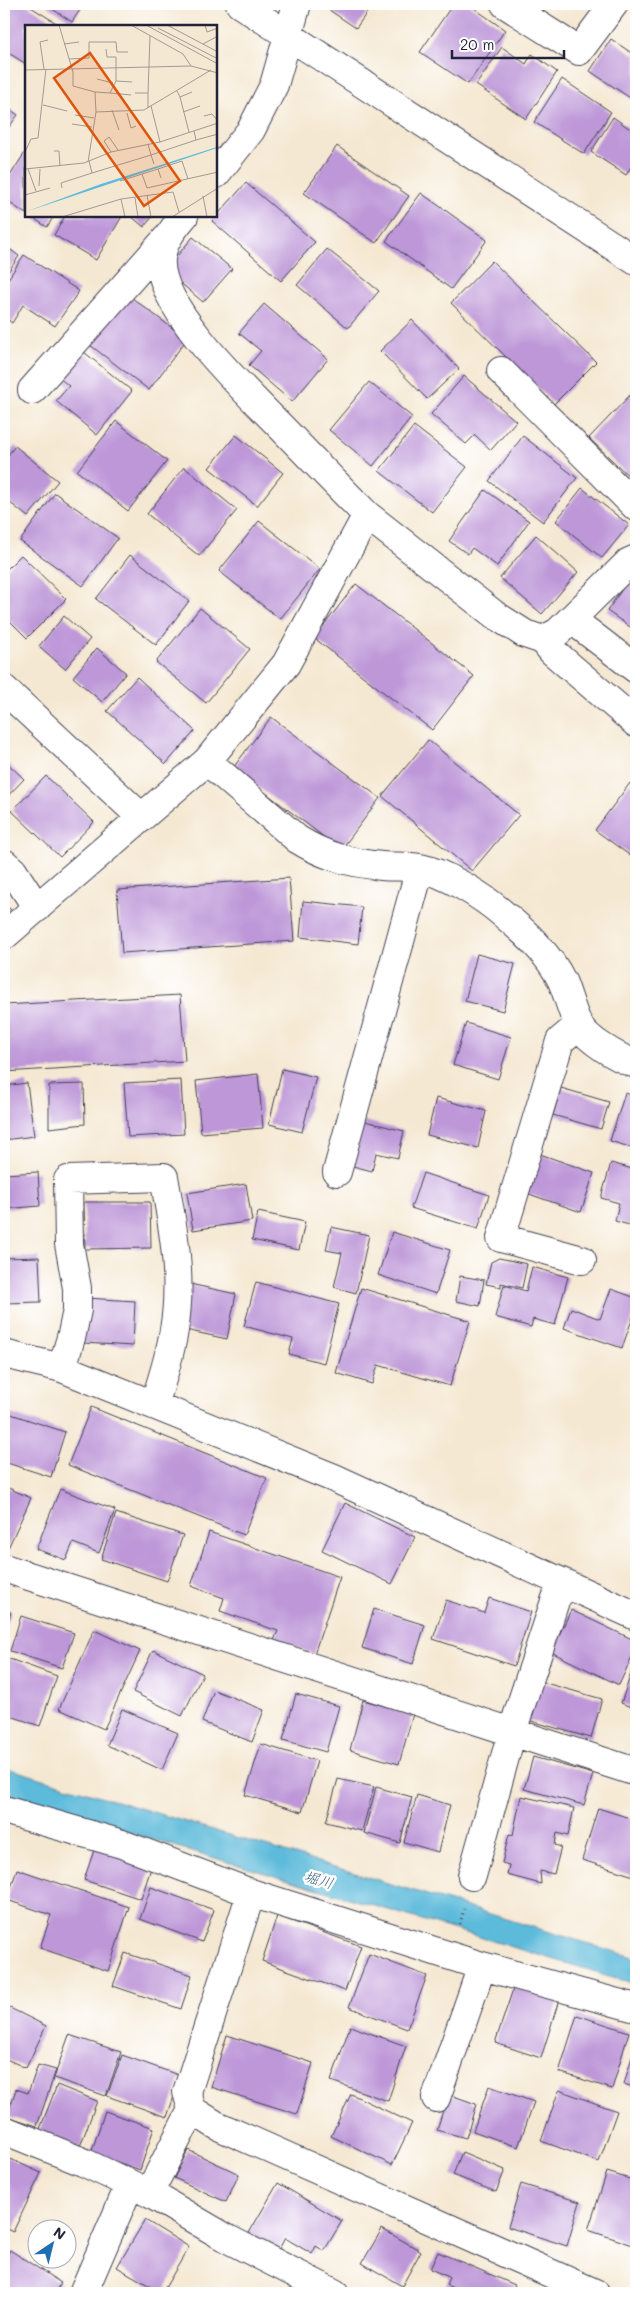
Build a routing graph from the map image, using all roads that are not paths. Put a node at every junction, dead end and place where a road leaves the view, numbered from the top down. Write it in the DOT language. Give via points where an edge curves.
graph roads {
  1 [pos="240,4"];
  2 [pos="297,4"];
  3 [pos="505,4"];
  4 [pos="614,4"];
  5 [pos="287,35"];
  6 [pos="218,171"];
  7 [pos="176,227"];
  8 [pos="636,261"];
  9 [pos="501,371"];
  10 [pos="32,390"];
  11 [pos="636,507"];
  12 [pos="367,515"];
  13 [pos="636,559"];
  14 [pos="571,619"];
  15 [pos="543,640"];
  16 [pos="636,669"];
  17 [pos="4,689"];
  18 [pos="636,723"];
  19 [pos="207,761"];
  20 [pos="141,817"];
  21 [pos="4,863"];
  22 [pos="420,868"];
  23 [pos="36,908"];
  24 [pos="4,936"];
  25 [pos="579,1025"];
  26 [pos="636,1064"];
  27 [pos="337,1172"];
  28 [pos="582,1260"];
  29 [pos="4,1354"];
  30 [pos="62,1368"];
  31 [pos="154,1405"];
  32 [pos="4,1568"];
  33 [pos="567,1584"];
  34 [pos="636,1616"];
  35 [pos="512,1732"];
  36 [pos="636,1772"];
  37 [pos="4,1810"];
  38 [pos="469,1888"];
  39 [pos="252,1894"];
  40 [pos="482,1966"];
  41 [pos="636,2008"];
  42 [pos="436,2098"];
  43 [pos="192,2110"];
  44 [pos="4,2130"];
  45 [pos="140,2188"];
  46 [pos="82,2293"];
  47 [pos="334,2293"];
  48 [pos="596,2293"];
  1 -- 5 [label="street"];
  2 -- 5 [label="street"];
  3 -- 4 [label="street" via="579,51"];
  5 -- 6 [label="street" via="274,85 251,130"];
  5 -- 8 [label="street"];
  7 -- 10 [label="street"];
  7 -- 12 [label="street" via="160,259 174,304 188,326 224,369"];
  9 -- 11 [label="street"];
  12 -- 15 [label="street" via="495,615 525,634"];
  12 -- 19 [label="street" via="286,664"];
  13 -- 14 [label="street" via="629,562"];
  14 -- 15 [label="street" via="558,632"];
  14 -- 16 [label="street"];
  15 -- 18 [label="street"];
  17 -- 20 [label="street"];
  19 -- 20 [label="street"];
  19 -- 22 [label="street" via="296,839 310,847 349,862"];
  20 -- 23 [label="street"];
  21 -- 23 [label="street" via="13,871"];
  22 -- 25 [label="street" via="443,876 481,898 514,923 542,951 562,981"];
  22 -- 27 [label="street"];
  23 -- 24 [label="street"];
  25 -- 26 [label="street" via="604,1049"];
  25 -- 28 [label="street" via="560,1041 501,1238"];
  29 -- 30 [label="street"];
  30 -- 31 [label="street"];
  30 -- 31 [label="street" via="77,1310 78,1288 69,1244 68,1180 164,1177 176,1244 178,1299 169,1356"];
  31 -- 33 [label="street" via="334,1478"];
  32 -- 35 [label="street"];
  33 -- 34 [label="street"];
  33 -- 35 [label="street" via="556,1598"];
  35 -- 36 [label="street"];
  35 -- 38 [label="street"];
  37 -- 39 [label="street" via="122,1844"];
  39 -- 40 [label="street"];
  39 -- 43 [label="street" via="187,2092"];
  40 -- 41 [label="street"];
  40 -- 42 [label="street"];
  43 -- 45 [label="street"];
  43 -- 48 [label="street" via="216,2125"];
  44 -- 45 [label="street"];
  45 -- 46 [label="street"];
  45 -- 47 [label="street" via="226,2238"];
}
